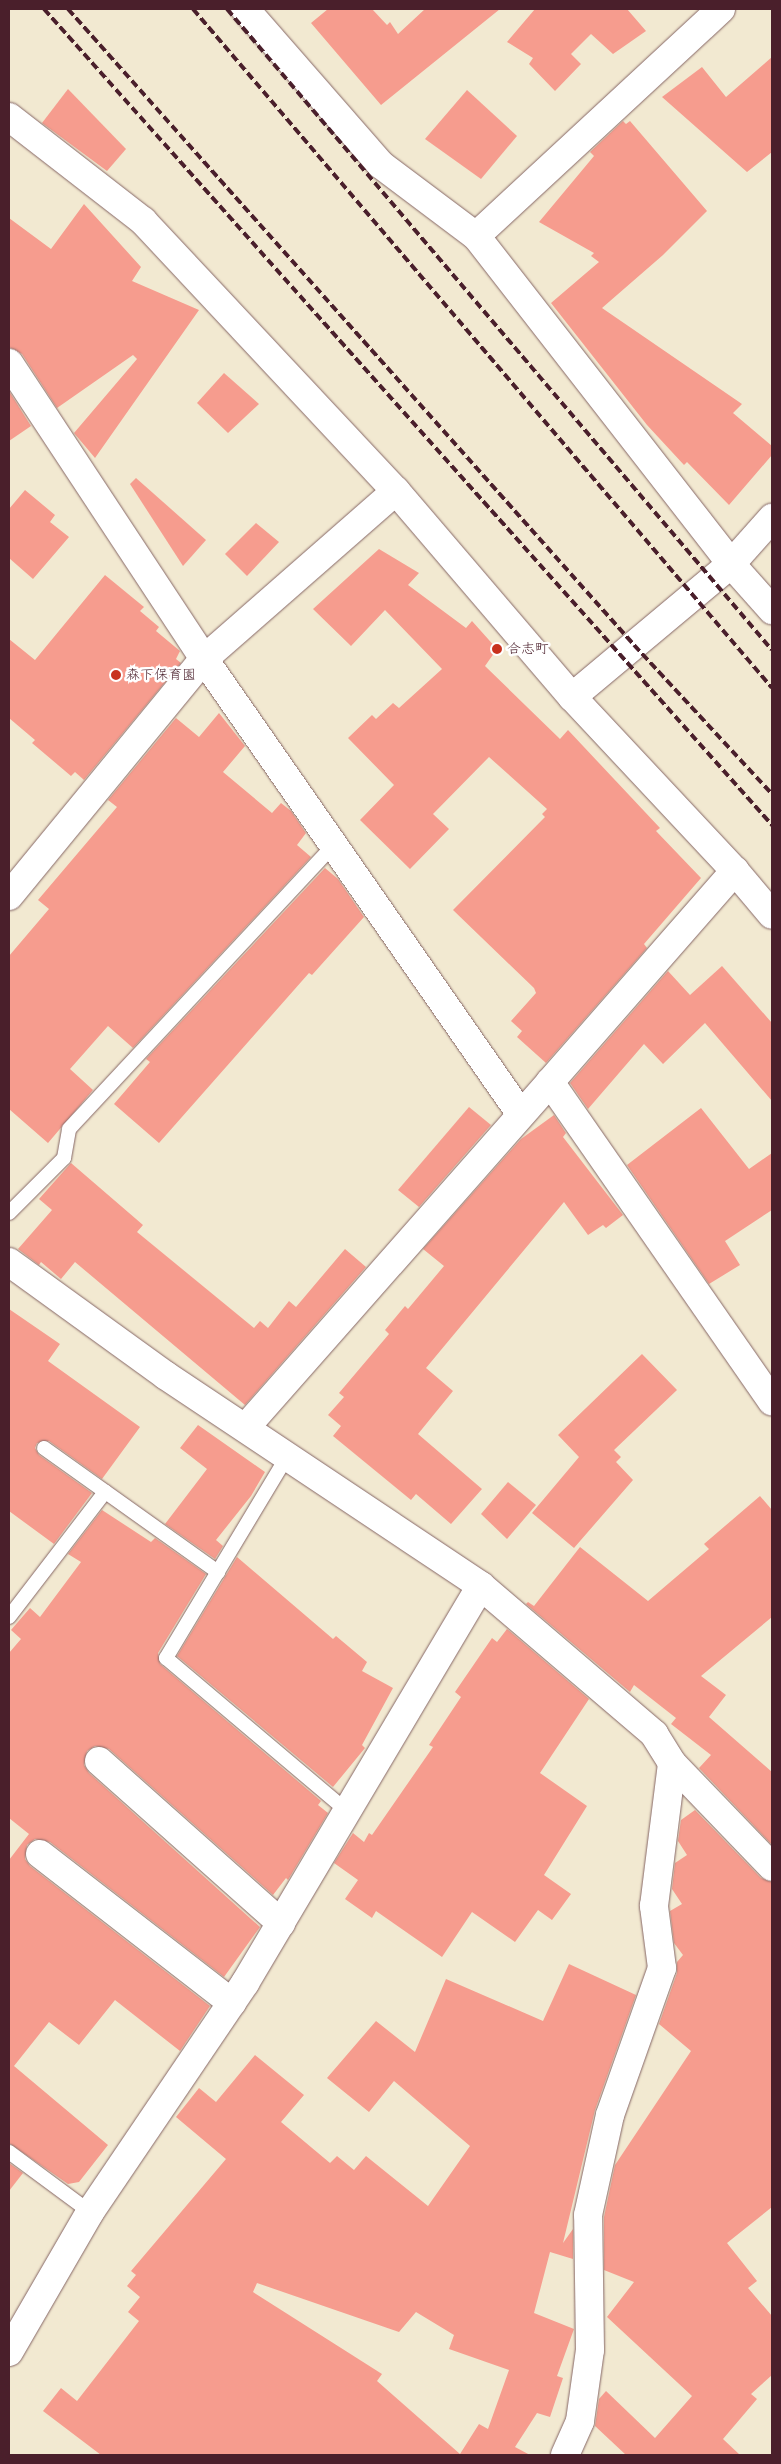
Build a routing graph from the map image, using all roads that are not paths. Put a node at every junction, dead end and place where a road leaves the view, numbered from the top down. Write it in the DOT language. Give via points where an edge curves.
graph roads {
  1 [pos="246,9"];
  2 [pos="721,9"];
  3 [pos="9,117"];
  4 [pos="476,236"];
  5 [pos="9,363"];
  6 [pos="396,490"];
  7 [pos="772,518"];
  8 [pos="731,564"];
  9 [pos="772,610"];
  10 [pos="204,659"];
  11 [pos="572,697"];
  12 [pos="333,846"];
  13 [pos="735,872"];
  14 [pos="9,896"];
  15 [pos="772,916"];
  16 [pos="550,1082"];
  17 [pos="520,1113"];
  18 [pos="9,1213"];
  19 [pos="9,1262"];
  20 [pos="772,1402"];
  21 [pos="246,1427"];
  22 [pos="44,1448"];
  23 [pos="288,1455"];
  24 [pos="105,1492"];
  25 [pos="218,1572"];
  26 [pos="481,1586"];
  27 [pos="9,1617"];
  28 [pos="99,1761"];
  29 [pos="672,1763"];
  30 [pos="347,1811"];
  31 [pos="40,1854"];
  32 [pos="772,1867"];
  33 [pos="281,1923"];
  34 [pos="232,2003"];
  35 [pos="9,2152"];
  36 [pos="90,2212"];
  37 [pos="9,2352"];
  38 [pos="566,2455"];
  1 -- 4 [label="street" via="380,164"];
  2 -- 4 [label="street"];
  3 -- 6 [label="street" via="143,221"];
  4 -- 8 [label="street"];
  5 -- 10 [label="street"];
  6 -- 10 [label="street"];
  6 -- 11 [label="street"];
  7 -- 8 [label="street"];
  8 -- 9 [label="street"];
  8 -- 11 [label="street"];
  10 -- 12 [label="street"];
  10 -- 14 [label="street"];
  11 -- 13 [label="street"];
  12 -- 17 [label="street"];
  12 -- 18 [label="lane" via="69,1129 64,1158"];
  13 -- 15 [label="street"];
  13 -- 16 [label="street"];
  16 -- 17 [label="street"];
  16 -- 20 [label="street"];
  17 -- 21 [label="street"];
  19 -- 21 [label="street" via="165,1375"];
  21 -- 23 [label="street"];
  22 -- 24 [label="lane"];
  23 -- 25 [label="lane"];
  23 -- 26 [label="street"];
  24 -- 25 [label="lane"];
  24 -- 27 [label="lane"];
  25 -- 30 [label="lane" via="166,1658"];
  26 -- 29 [label="street" via="654,1734"];
  26 -- 30 [label="street"];
  28 -- 33 [label="street"];
  29 -- 32 [label="street"];
  29 -- 38 [label="street" via="654,1906 662,1968 610,2115 588,2215 590,2350 580,2421"];
  30 -- 33 [label="street"];
  31 -- 34 [label="street"];
  33 -- 34 [label="street"];
  34 -- 36 [label="street"];
  35 -- 36 [label="lane"];
  36 -- 37 [label="street"];
}
